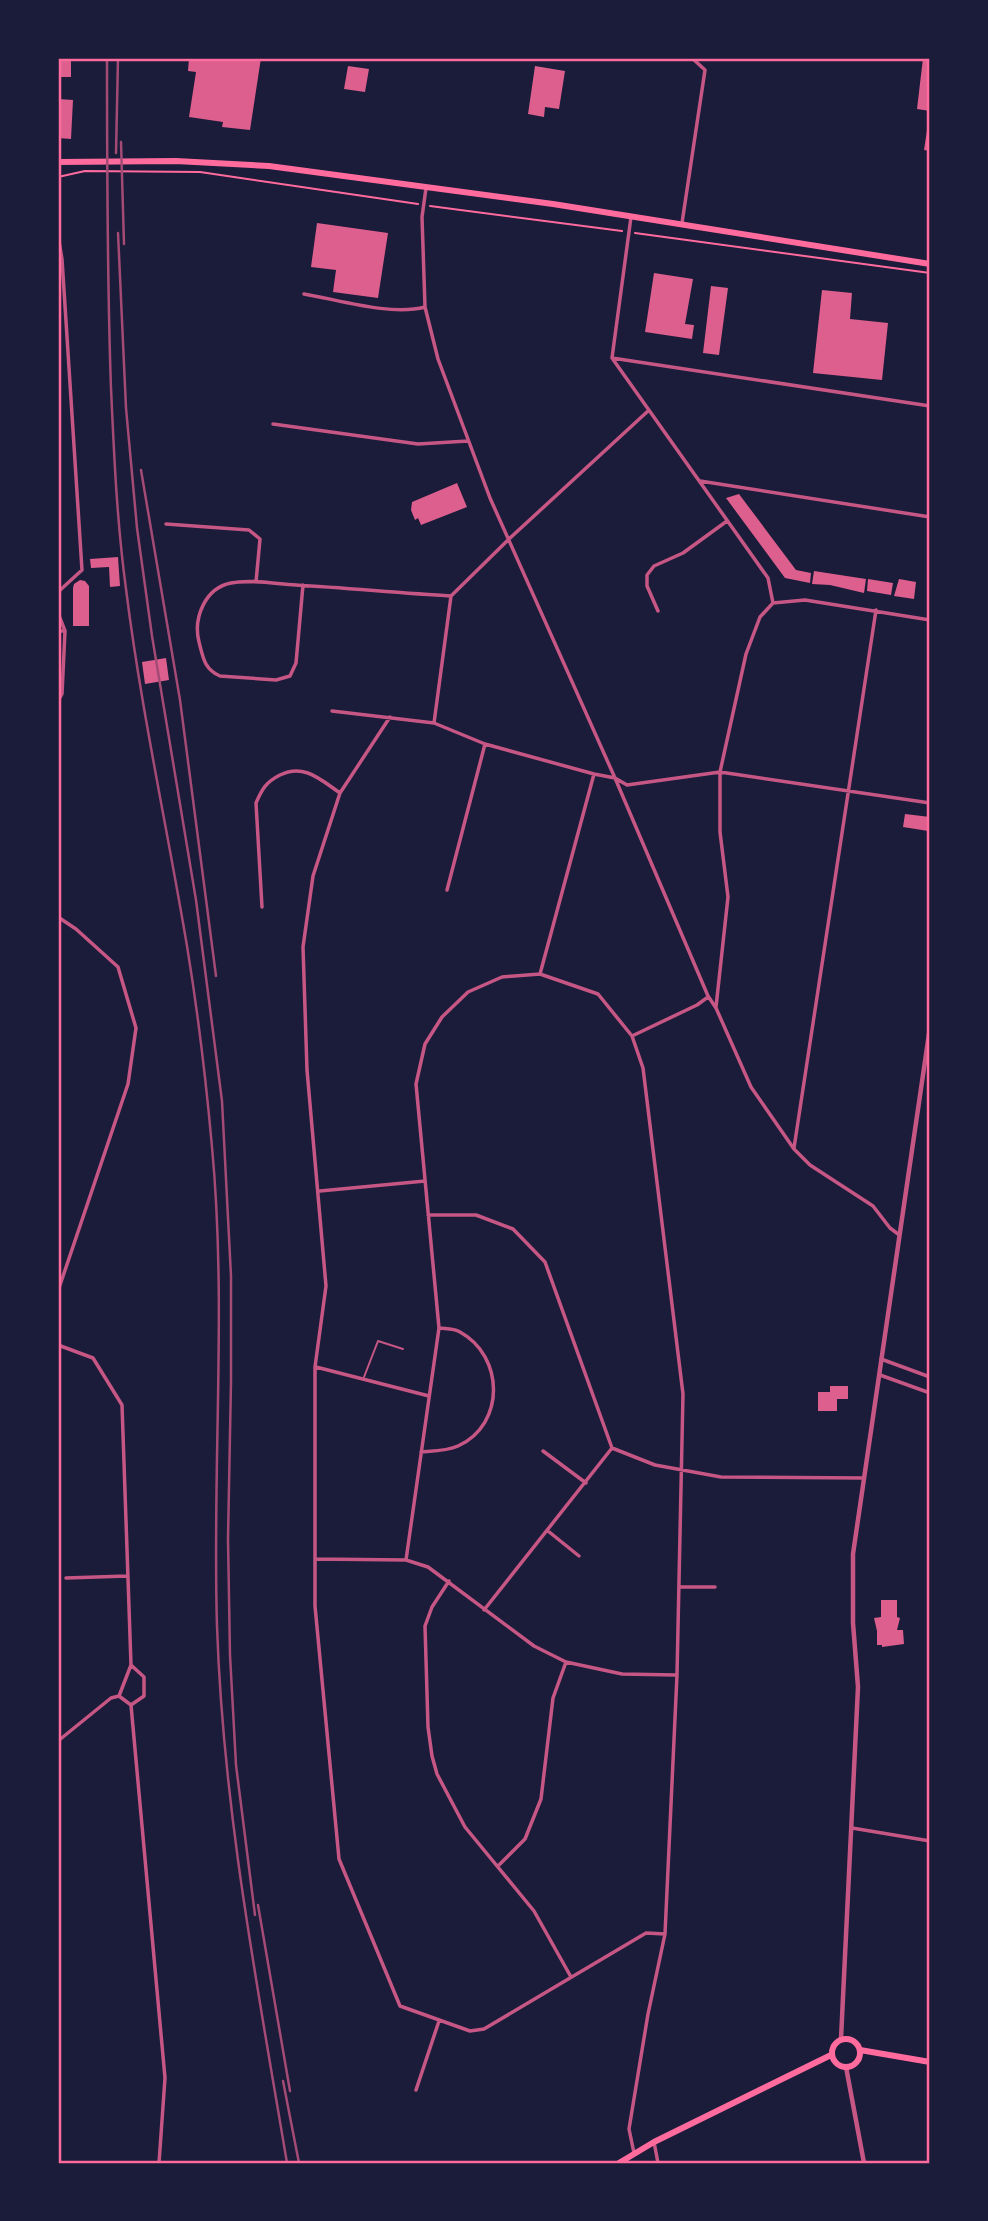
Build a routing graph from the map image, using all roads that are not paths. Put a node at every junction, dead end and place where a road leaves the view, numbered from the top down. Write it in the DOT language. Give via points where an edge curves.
graph roads {
  1 [pos="692,58"];
  2 [pos="58,162"];
  3 [pos="426,187"];
  4 [pos="631,217"];
  5 [pos="682,226"];
  6 [pos="58,235"];
  7 [pos="930,264"];
  8 [pos="304,293"];
  9 [pos="425,307"];
  10 [pos="612,358"];
  11 [pos="930,406"];
  12 [pos="648,411"];
  13 [pos="273,424"];
  14 [pos="468,441"];
  15 [pos="700,481"];
  16 [pos="930,517"];
  17 [pos="727,521"];
  18 [pos="166,524"];
  19 [pos="509,539"];
  20 [pos="256,582"];
  21 [pos="303,586"];
  22 [pos="58,592"];
  23 [pos="451,596"];
  24 [pos="773,603"];
  25 [pos="876,610"];
  26 [pos="659,611"];
  27 [pos="58,613"];
  28 [pos="930,620"];
  29 [pos="58,631"];
  30 [pos="65,631"];
  31 [pos="58,701"];
  32 [pos="332,711"];
  33 [pos="390,717"];
  34 [pos="434,723"];
  35 [pos="485,744"];
  36 [pos="720,772"];
  37 [pos="594,775"];
  38 [pos="615,778"];
  39 [pos="848,790"];
  40 [pos="340,793"];
  41 [pos="930,803"];
  42 [pos="447,890"];
  43 [pos="262,907"];
  44 [pos="58,917"];
  45 [pos="540,974"];
  46 [pos="708,996"];
  47 [pos="716,1008"];
  48 [pos="930,1027"];
  49 [pos="632,1036"];
  50 [pos="794,1149"];
  51 [pos="425,1181"];
  52 [pos="320,1191"];
  53 [pos="428,1215"];
  54 [pos="898,1234"];
  55 [pos="58,1290"];
  56 [pos="439,1328"];
  57 [pos="58,1345"];
  58 [pos="403,1349"];
  59 [pos="881,1359"];
  60 [pos="315,1367"];
  61 [pos="879,1374"];
  62 [pos="930,1377"];
  63 [pos="363,1380"];
  64 [pos="930,1393"];
  65 [pos="429,1396"];
  66 [pos="612,1448"];
  67 [pos="543,1451"];
  68 [pos="421,1452"];
  69 [pos="682,1471"];
  70 [pos="863,1478"];
  71 [pos="586,1483"];
  72 [pos="548,1531"];
  73 [pos="579,1556"];
  74 [pos="315,1559"];
  75 [pos="406,1560"];
  76 [pos="128,1576"];
  77 [pos="66,1578"];
  78 [pos="449,1581"];
  79 [pos="679,1587"];
  80 [pos="715,1587"];
  81 [pos="484,1610"];
  82 [pos="566,1662"];
  83 [pos="131,1665"];
  84 [pos="677,1675"];
  85 [pos="119,1696"];
  86 [pos="131,1705"];
  87 [pos="58,1741"];
  88 [pos="852,1828"];
  89 [pos="930,1841"];
  90 [pos="498,1866"];
  91 [pos="665,1934"];
  92 [pos="571,1977"];
  93 [pos="439,2021"];
  94 [pos="841,2039"];
  95 [pos="860,2050"];
  96 [pos="831,2055"];
  97 [pos="930,2062"];
  98 [pos="846,2067"];
  99 [pos="416,2090"];
  100 [pos="654,2142"];
  101 [pos="634,2153"];
  102 [pos="159,2163"];
  103 [pos="619,2163"];
  104 [pos="658,2163"];
  105 [pos="864,2163"];
  1 -- 5 [label="street" via="705,70"];
  2 -- 3 [label="main road" via="269,166"];
  3 -- 4 [label="main road"];
  3 -- 9 [label="street"];
  4 -- 5 [label="main road"];
  4 -- 10 [label="street"];
  5 -- 7 [label="main road"];
  6 -- 22 [label="street" via="82,570"];
  8 -- 9 [label="street" via="400,309"];
  9 -- 14 [label="street" via="438,359"];
  10 -- 11 [label="street"];
  10 -- 12 [label="street"];
  12 -- 15 [label="street"];
  12 -- 19 [label="street"];
  13 -- 14 [label="street" via="418,444"];
  14 -- 19 [label="street"];
  15 -- 16 [label="street"];
  15 -- 17 [label="street"];
  17 -- 24 [label="street" via="768,578"];
  17 -- 26 [label="street" via="683,553 654,566 647,575"];
  18 -- 20 [label="street" via="249,530 260,539"];
  19 -- 23 [label="street"];
  19 -- 38 [label="street"];
  20 -- 21 [label="street"];
  20 -- 21 [label="street" via="230,583 202,606 197,634 211,673 276,680 290,676 296,663"];
  21 -- 23 [label="street"];
  23 -- 34 [label="street"];
  24 -- 25 [label="street" via="805,600"];
  24 -- 36 [label="street" via="760,617 746,654"];
  25 -- 28 [label="street"];
  25 -- 39 [label="street"];
  27 -- 30 [label="street"];
  29 -- 30 [label="street"];
  30 -- 31 [label="street"];
  32 -- 33 [label="street"];
  33 -- 34 [label="street"];
  33 -- 40 [label="street"];
  34 -- 35 [label="street"];
  35 -- 37 [label="street"];
  35 -- 42 [label="street"];
  36 -- 38 [label="street" via="627,785"];
  36 -- 39 [label="street"];
  36 -- 47 [label="street" via="720,832 728,897"];
  37 -- 38 [label="street"];
  37 -- 45 [label="street"];
  38 -- 46 [label="street"];
  39 -- 41 [label="street"];
  39 -- 50 [label="street"];
  40 -- 43 [label="street" via="301,770 288,771 262,788 256,803"];
  40 -- 52 [label="street" via="313,876 303,947 307,1070"];
  44 -- 55 [label="street" via="118,967 136,1028 128,1084"];
  45 -- 49 [label="street" via="598,994"];
  45 -- 51 [label="street" via="502,977 468,992 442,1017 425,1044 416,1084"];
  46 -- 47 [label="street"];
  46 -- 49 [label="street"];
  47 -- 50 [label="street" via="751,1087"];
  48 -- 54 [label="street"];
  49 -- 69 [label="street" via="643,1068 676,1333"];
  50 -- 54 [label="street" via="810,1165 873,1206"];
  51 -- 52 [label="street"];
  51 -- 53 [label="street"];
  52 -- 60 [label="street" via="326,1286"];
  53 -- 56 [label="street"];
  53 -- 66 [label="street" via="476,1215 513,1229 545,1262"];
  54 -- 59 [label="street"];
  56 -- 65 [label="street"];
  56 -- 68 [label="street" via="459,1331 480,1348 493,1373 494,1398 474,1435 441,1451"];
  57 -- 76 [label="street" via="93,1358 122,1405"];
  58 -- 63 [label="lane" via="378,1341"];
  59 -- 61 [label="street"];
  59 -- 62 [label="street"];
  60 -- 63 [label="street"];
  60 -- 74 [label="street"];
  61 -- 64 [label="street"];
  61 -- 70 [label="street"];
  63 -- 65 [label="street"];
  65 -- 68 [label="street"];
  66 -- 69 [label="street"];
  66 -- 71 [label="street"];
  67 -- 71 [label="street"];
  68 -- 75 [label="street"];
  69 -- 70 [label="street" via="721,1477"];
  69 -- 79 [label="street"];
  70 -- 88 [label="street" via="853,1554 858,1687"];
  71 -- 72 [label="street"];
  72 -- 73 [label="street"];
  72 -- 81 [label="street"];
  74 -- 75 [label="street"];
  74 -- 93 [label="street" via="339,1859 400,2006"];
  75 -- 78 [label="street"];
  76 -- 77 [label="street"];
  76 -- 83 [label="street"];
  78 -- 81 [label="street"];
  78 -- 90 [label="street" via="425,1626 432,1756 465,1828"];
  79 -- 80 [label="street"];
  79 -- 84 [label="street"];
  81 -- 82 [label="street" via="534,1646"];
  82 -- 84 [label="street" via="622,1674"];
  82 -- 90 [label="street" via="553,1698 541,1799 525,1839"];
  83 -- 85 [label="street"];
  83 -- 86 [label="street" via="144,1677 144,1696"];
  84 -- 91 [label="street"];
  85 -- 86 [label="street"];
  85 -- 87 [label="street"];
  86 -- 102 [label="street" via="165,2078"];
  88 -- 89 [label="street"];
  88 -- 94 [label="street"];
  90 -- 92 [label="street" via="534,1911"];
  91 -- 92 [label="street" via="646,1933"];
  91 -- 101 [label="street" via="629,2129"];
  92 -- 93 [label="street" via="484,2029 470,2031"];
  93 -- 99 [label="street"];
  94 -- 95 [label="main road" via="851,2039"];
  94 -- 96 [label="main road"];
  95 -- 97 [label="main road"];
  95 -- 98 [label="main road" via="858,2060"];
  96 -- 98 [label="main road" via="836,2064"];
  96 -- 100 [label="main road"];
  98 -- 105 [label="street"];
  100 -- 101 [label="main road"];
  100 -- 104 [label="street"];
  101 -- 103 [label="main road"];
}
